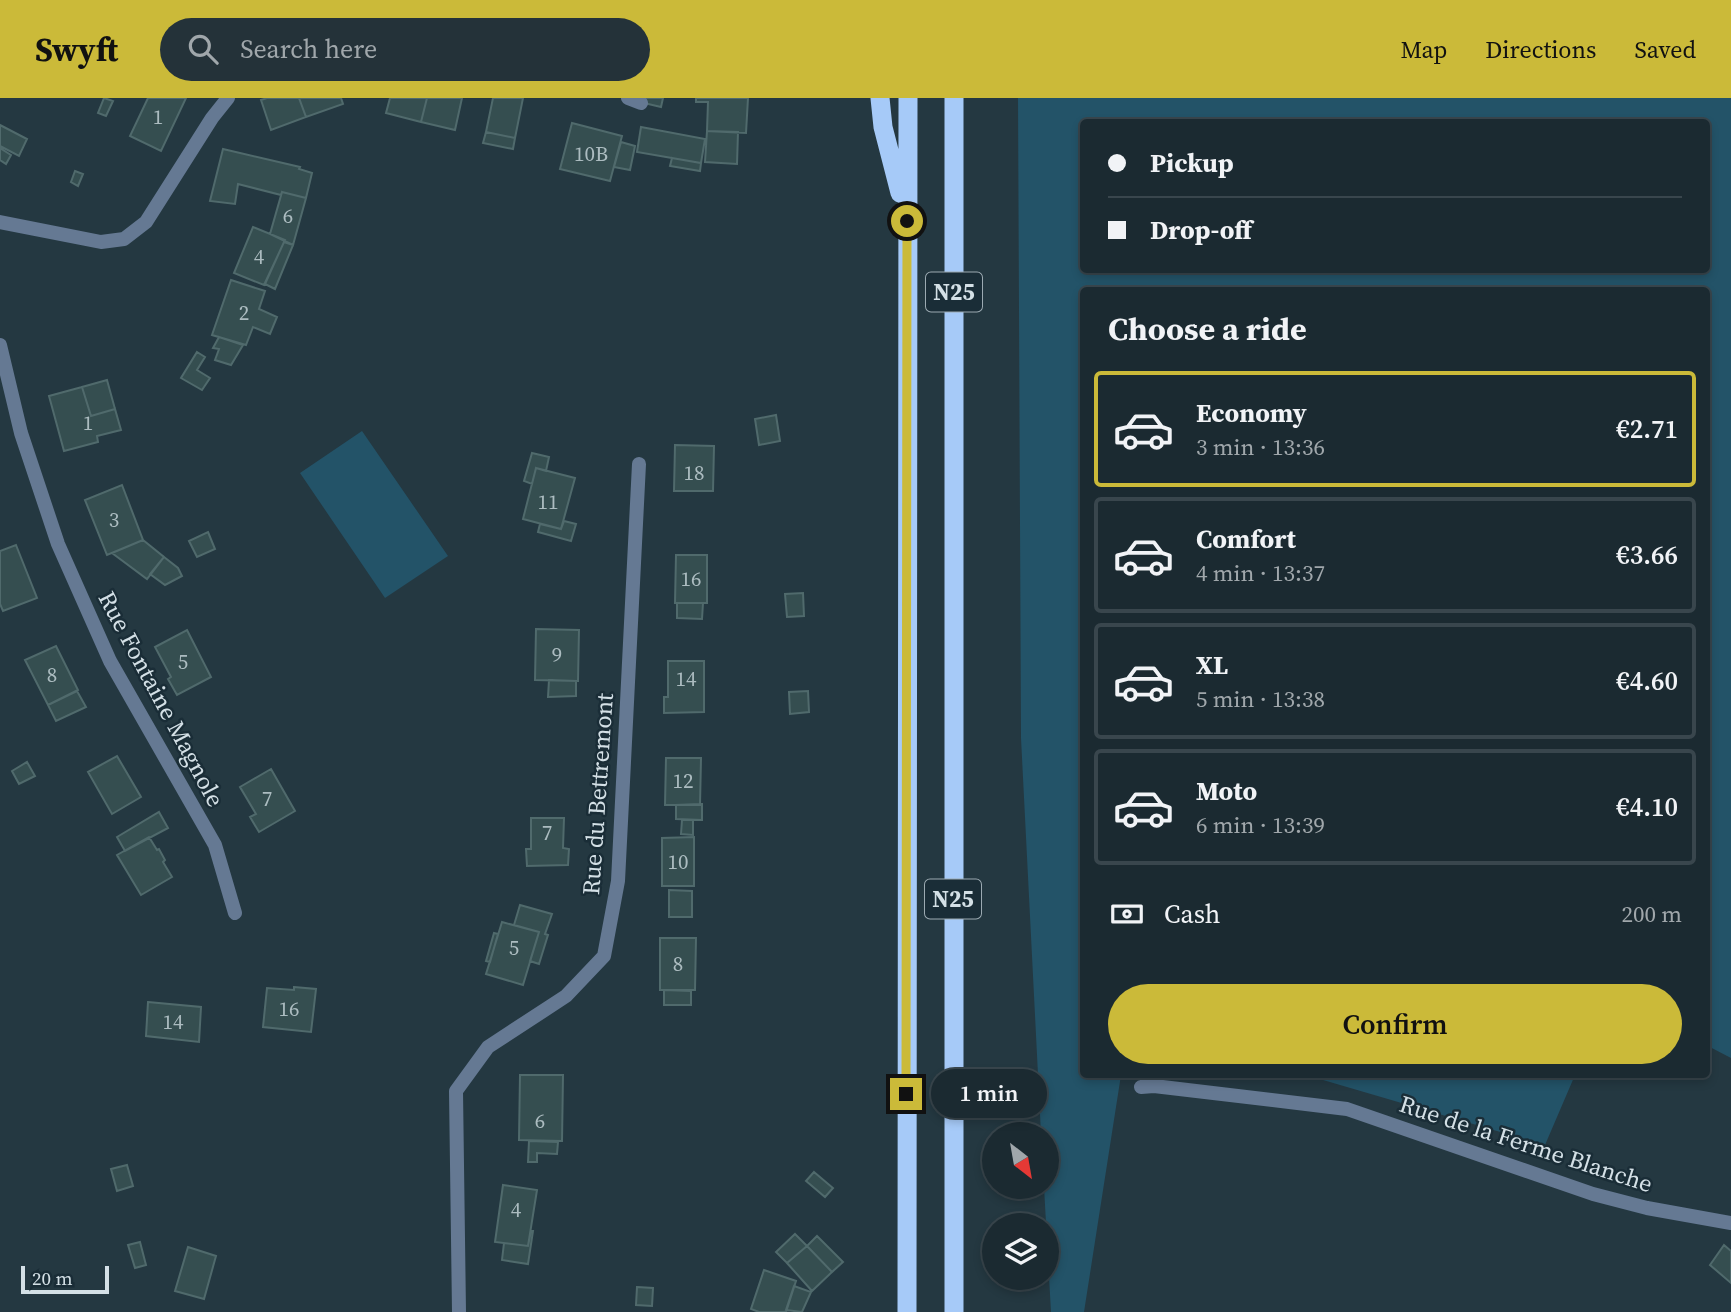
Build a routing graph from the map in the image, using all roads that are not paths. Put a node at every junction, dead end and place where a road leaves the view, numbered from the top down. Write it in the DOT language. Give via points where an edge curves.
graph roads {
  1 [pos="228,98"];
  2 [pos="880,98"];
  3 [pos="908,98"];
  4 [pos="954,98"];
  5 [pos="907,221"];
  6 [pos="0,222"];
  7 [pos="0,345"];
  8 [pos="639,464"];
  9 [pos="234,913"];
  10 [pos="1141,1087"];
  11 [pos="1731,1223"];
  12 [pos="459,1312"];
  13 [pos="906,1312"];
  14 [pos="954,1312"];
  1 -- 6 [label="street" via="146,222 124,239 101,242"];
  2 -- 5 [label="highway"];
  3 -- 5 [label="highway, N25"];
  4 -- 14 [label="highway, N25"];
  5 -- 13 [label="highway, N25"];
  7 -- 9 [label="street, Rue Fontaine Magnole" via="21,433 62,555 110,661 215,845"];
  8 -- 12 [label="street, Rue du Bettremont" via="618,881 604,956 566,996 488,1047 456,1091"];
  10 -- 11 [label="street, Rue de la Ferme Blanche" via="1347,1109 1593,1195"];
}
